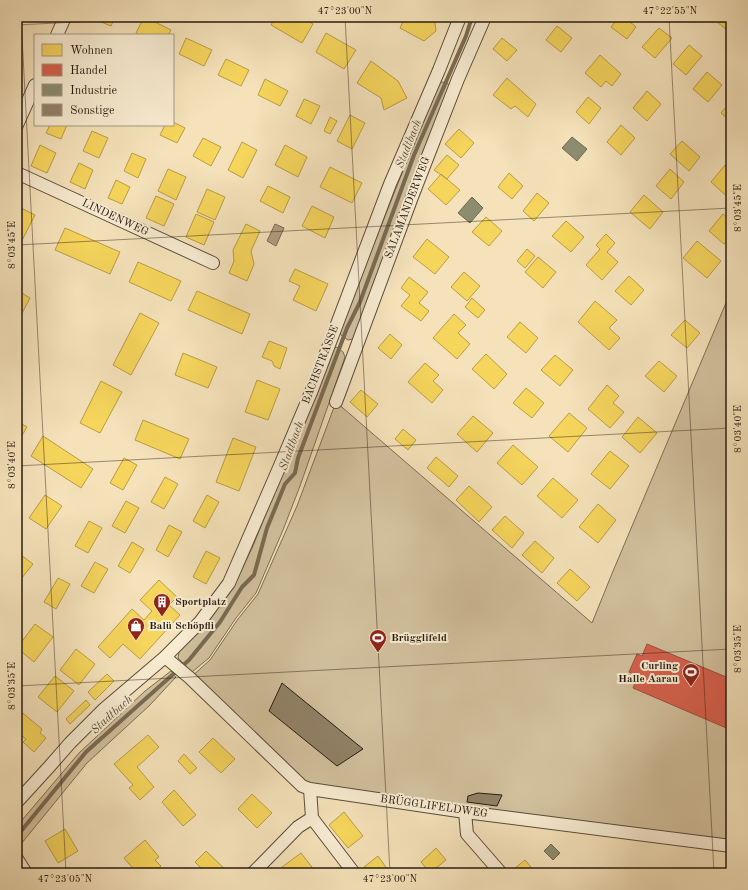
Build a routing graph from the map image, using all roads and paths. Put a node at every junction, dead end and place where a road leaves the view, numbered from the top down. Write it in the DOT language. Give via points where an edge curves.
graph roads {
  1 [pos="65,17"];
  2 [pos="460,17"];
  3 [pos="485,17"];
  4 [pos="57,34"];
  5 [pos="34,88"];
  6 [pos="17,126"];
  7 [pos="17,173"];
  8 [pos="213,263"];
  9 [pos="336,402"];
  10 [pos="165,657"];
  11 [pos="310,789"];
  12 [pos="17,802"];
  13 [pos="465,812"];
  14 [pos="312,818"];
  15 [pos="731,846"];
  16 [pos="17,859"];
  17 [pos="26,873"];
  18 [pos="254,873"];
  19 [pos="354,873"];
  20 [pos="501,873"];
  1 -- 4 [label="street"];
  2 -- 10 [label="street, BACHSTRASSE" via="440,70 390,184 312,390 229,583 200,622"];
  3 -- 9 [label="street, SALAMANDERWEG" via="412,197"];
  5 -- 6 [label="street"];
  7 -- 8 [label="street, LINDENWEG"];
  10 -- 11 [label="street, BRÜGGLIFELDWEG" via="302,786"];
  10 -- 12 [label="street, BACHSTRASSE" via="104,708"];
  11 -- 13 [label="street, BRÜGGLIFELDWEG"];
  11 -- 14 [label="street"];
  13 -- 15 [label="street, BRÜGGLIFELDWEG"];
  13 -- 20 [label="street" via="467,834"];
  14 -- 18 [label="street" via="298,827"];
  14 -- 19 [label="street"];
  16 -- 17 [label="street"];
}
